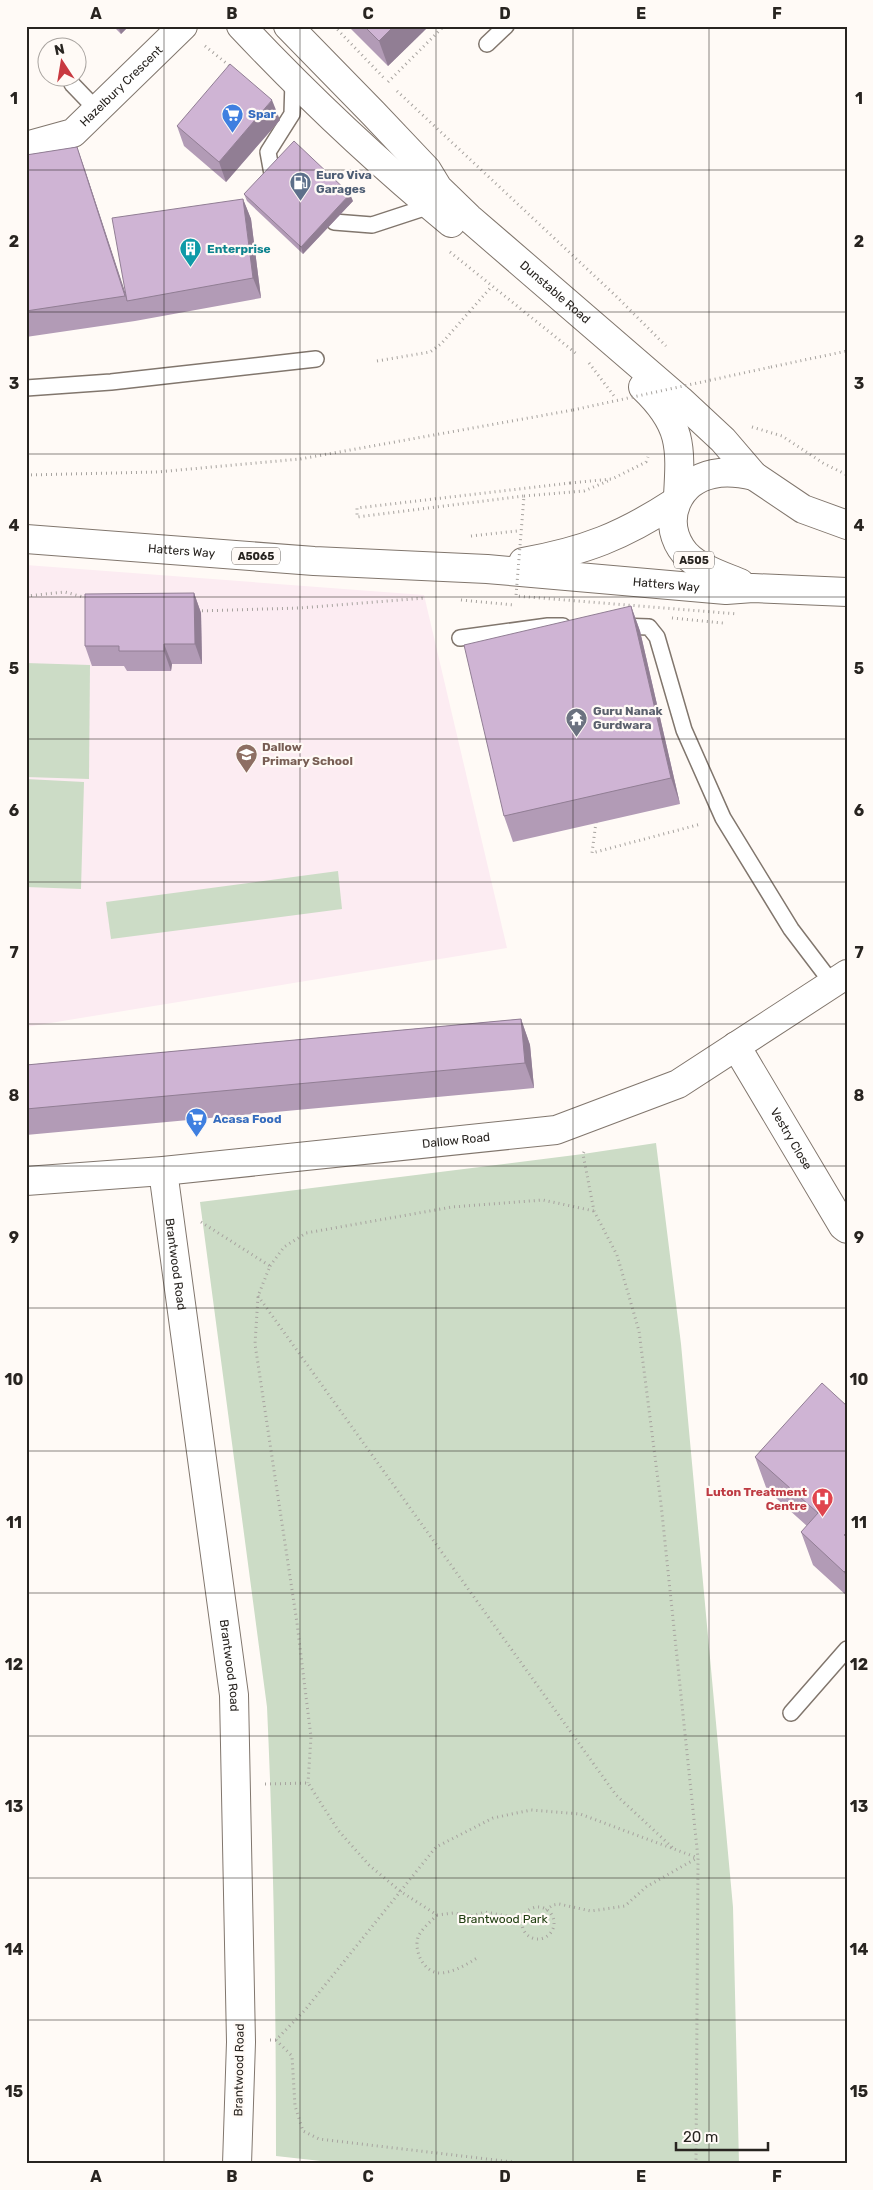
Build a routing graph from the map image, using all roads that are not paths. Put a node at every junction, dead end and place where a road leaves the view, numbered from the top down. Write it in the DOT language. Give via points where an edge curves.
graph roads {
  1 [pos="183,26"];
  2 [pos="241,26"];
  3 [pos="288,26"];
  4 [pos="506,26"];
  5 [pos="487,44"];
  6 [pos="293,81"];
  7 [pos="76,88"];
  8 [pos="97,110"];
  9 [pos="26,146"];
  10 [pos="272,174"];
  11 [pos="430,206"];
  12 [pos="334,222"];
  13 [pos="316,359"];
  14 [pos="26,388"];
  15 [pos="754,476"];
  16 [pos="677,499"];
  17 [pos="847,525"];
  18 [pos="26,539"];
  19 [pos="487,569"];
  20 [pos="753,588"];
  21 [pos="847,592"];
  22 [pos="576,626"];
  23 [pos="603,626"];
  24 [pos="460,638"];
  25 [pos="839,978"];
  26 [pos="736,1046"];
  27 [pos="162,1171"];
  28 [pos="26,1181"];
  29 [pos="847,1229"];
  30 [pos="847,1649"];
  31 [pos="791,1712"];
  32 [pos="237,2164"];
  1 -- 8 [label="main road, Hazelbury Crescent"];
  2 -- 6 [label="main road, Dunstable Road"];
  3 -- 15 [label="main road, Dunstable Road" via="414,156 438,188 469,218 680,400 723,440"];
  4 -- 5 [label="lane"];
  6 -- 10 [label="lane" via="292,114 268,152"];
  6 -- 11 [label="main road, Dunstable Road"];
  7 -- 8 [label="lane"];
  8 -- 9 [label="main road, Hazelbury Crescent" via="73,133"];
  11 -- 12 [label="lane" via="372,225"];
  11 -- 16 [label="main road, Dunstable Road" via="597,345 661,404 668,414 681,455"];
  13 -- 14 [label="lane"];
  15 -- 16 [label="main road, Hatters Way" via="736,472 714,473 692,483"];
  15 -- 17 [label="main road, Dunstable Road" via="803,509"];
  16 -- 19 [label="main road, Hatters Way / A5065" via="644,522 601,543 561,556"];
  16 -- 20 [label="main road, A505" via="673,520 682,549 705,569"];
  18 -- 19 [label="main road, Hatters Way / A5065"];
  19 -- 20 [label="main road, Hatters Way / A5065" via="726,590"];
  20 -- 21 [label="main road, Hatters Way / A505"];
  22 -- 24 [label="lane" via="548,626"];
  23 -- 25 [label="lane" via="649,627 657,637 684,730 723,818 791,930"];
  25 -- 26 [label="main road, Dallow Road"];
  26 -- 27 [label="main road, Dallow Road" via="678,1084 556,1130"];
  26 -- 29 [label="main road, Vestry Close"];
  27 -- 28 [label="main road, Dallow Road"];
  27 -- 32 [label="main road, Brantwood Road" via="234,1695 240,2042"];
  30 -- 31 [label="lane"];
}
